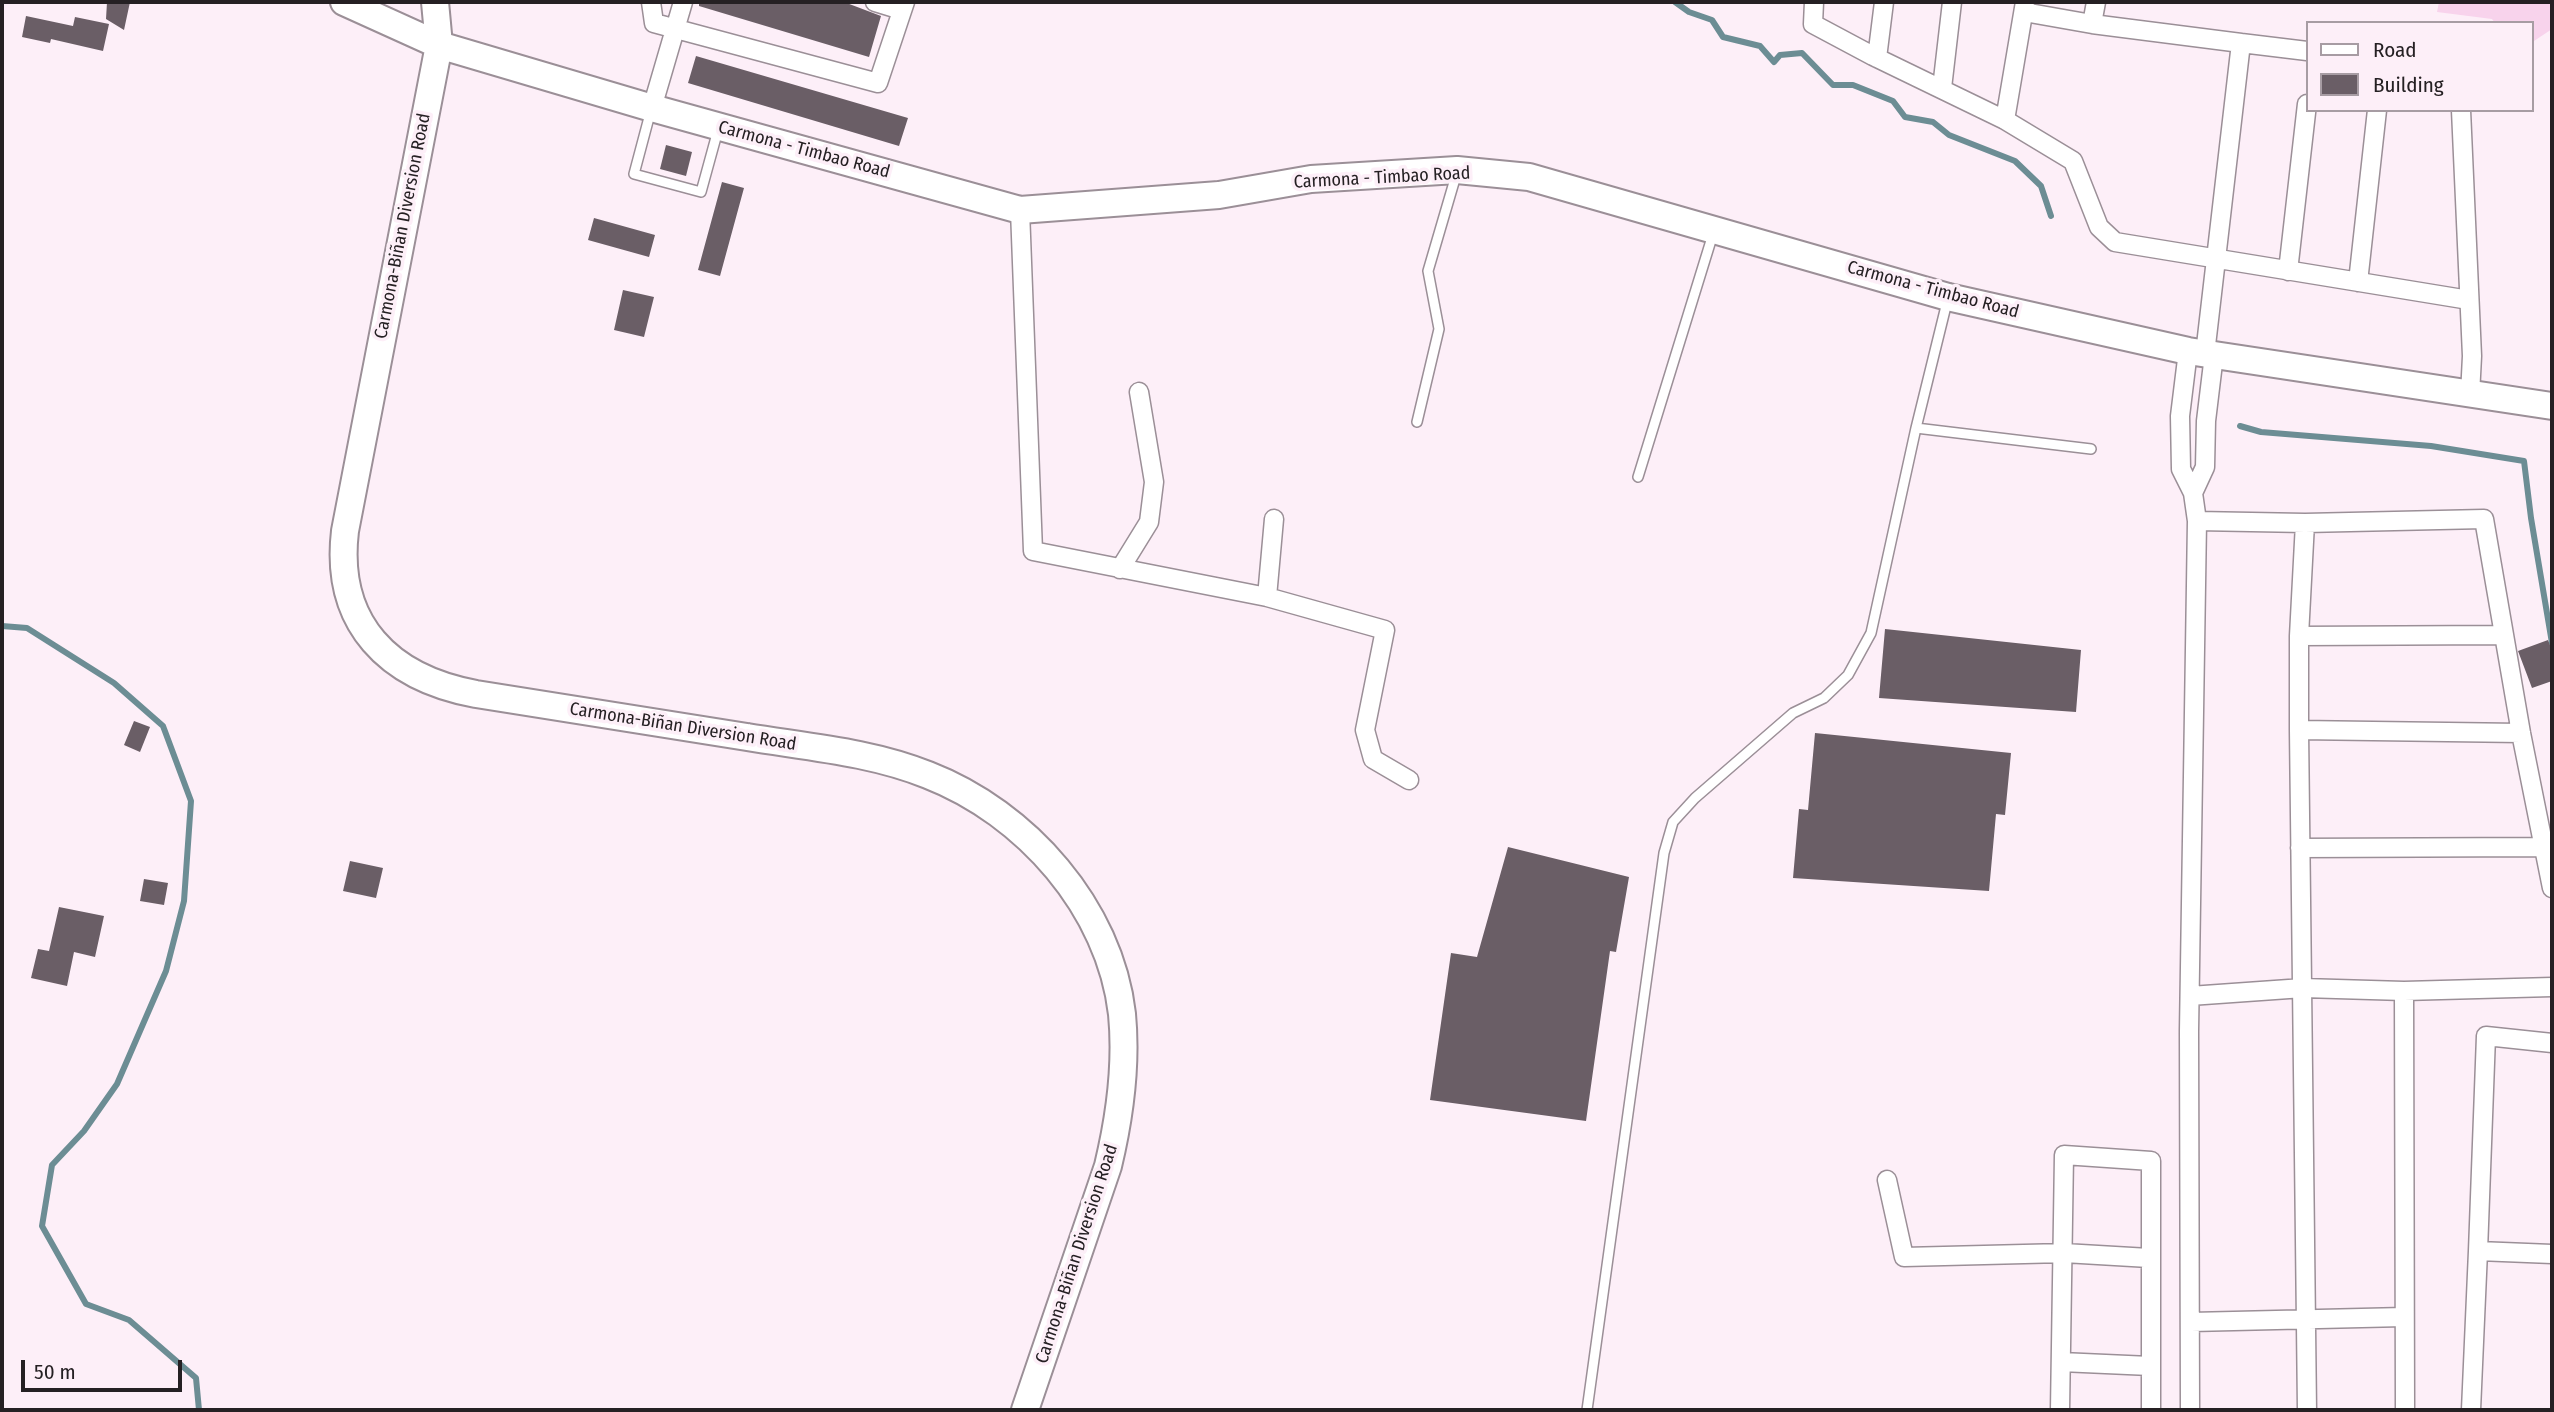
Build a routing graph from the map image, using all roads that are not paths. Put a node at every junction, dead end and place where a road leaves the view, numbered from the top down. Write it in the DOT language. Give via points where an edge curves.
graph roads {
  1 [pos="344,2"];
  2 [pos="435,2"];
  3 [pos="651,2"];
  4 [pos="683,2"];
  5 [pos="875,2"];
  6 [pos="1814,2"];
  7 [pos="1884,2"];
  8 [pos="1952,2"];
  9 [pos="2095,2"];
  10 [pos="903,6"];
  11 [pos="2024,7"];
  12 [pos="2092,24"];
  13 [pos="676,28"];
  14 [pos="2241,43"];
  15 [pos="439,45"];
  16 [pos="2306,51"];
  17 [pos="1877,58"];
  18 [pos="1942,88"];
  19 [pos="652,108"];
  20 [pos="2306,112"];
  21 [pos="2377,112"];
  22 [pos="2461,112"];
  23 [pos="2005,120"];
  24 [pos="719,127"];
  25 [pos="1458,170"];
  26 [pos="1020,210"];
  27 [pos="1715,228"];
  28 [pos="2217,259"];
  29 [pos="2288,271"];
  30 [pos="2358,282"];
  31 [pos="1948,297"];
  32 [pos="2469,300"];
  33 [pos="2202,354"];
  34 [pos="1139,392"];
  35 [pos="2470,395"];
  36 [pos="2552,406"];
  37 [pos="1417,422"];
  38 [pos="1916,428"];
  39 [pos="2091,449"];
  40 [pos="1638,477"];
  41 [pos="2193,493"];
  42 [pos="1274,519"];
  43 [pos="2197,521"];
  44 [pos="2305,523"];
  45 [pos="1120,569"];
  46 [pos="1267,597"];
  47 [pos="2504,635"];
  48 [pos="2299,636"];
  49 [pos="2299,730"];
  50 [pos="2521,733"];
  51 [pos="1409,779"];
  52 [pos="2300,848"];
  53 [pos="2544,848"];
  54 [pos="2552,888"];
  55 [pos="2303,988"];
  56 [pos="2552,988"];
  57 [pos="2404,991"];
  58 [pos="2190,996"];
  59 [pos="2552,1043"];
  60 [pos="1887,1180"];
  61 [pos="2478,1251"];
  62 [pos="2064,1253"];
  63 [pos="2552,1254"];
  64 [pos="2150,1258"];
  65 [pos="2404,1317"];
  66 [pos="2305,1318"];
  67 [pos="2190,1322"];
  68 [pos="2061,1362"];
  69 [pos="2150,1366"];
  70 [pos="1025,1410"];
  71 [pos="1587,1410"];
  72 [pos="2060,1410"];
  73 [pos="2151,1410"];
  74 [pos="2190,1410"];
  75 [pos="2307,1410"];
  76 [pos="2404,1410"];
  77 [pos="2471,1410"];
  1 -- 15 [label="main road, Carmona - Timbao Road"];
  2 -- 15 [label="main road, Carmona-Biñan Diversion Road"];
  3 -- 13 [label="street" via="654,23"];
  4 -- 13 [label="street"];
  5 -- 10 [label="street"];
  6 -- 17 [label="street" via="1813,24"];
  7 -- 17 [label="street"];
  8 -- 18 [label="street"];
  9 -- 12 [label="street"];
  10 -- 13 [label="street" via="878,83"];
  11 -- 12 [label="street"];
  11 -- 23 [label="street"];
  12 -- 14 [label="street"];
  13 -- 19 [label="street"];
  14 -- 16 [label="street"];
  14 -- 28 [label="street"];
  15 -- 19 [label="main road, Carmona - Timbao Road"];
  15 -- 70 [label="main road, Carmona-Biñan Diversion Road" via="345,531 343,566 355,610 384,654 440,686 860,755 929,775 998,814 1027,836 1055,867 1083,904 1107,957 1121,1011 1124,1067 1108,1166"];
  17 -- 18 [label="street"];
  18 -- 23 [label="street"];
  19 -- 24 [label="main road, Carmona - Timbao Road"];
  19 -- 24 [label="lane" via="634,174 701,192"];
  20 -- 29 [label="street"];
  21 -- 30 [label="street"];
  22 -- 32 [label="street"];
  23 -- 28 [label="street" via="2073,161 2099,227 2115,242"];
  24 -- 26 [label="main road, Carmona - Timbao Road"];
  25 -- 26 [label="main road, Carmona - Timbao Road" via="1311,179 1219,195"];
  25 -- 27 [label="main road, Carmona - Timbao Road" via="1529,177"];
  25 -- 37 [label="lane" via="1428,271 1439,329"];
  26 -- 45 [label="street" via="1034,551"];
  27 -- 31 [label="main road, Carmona - Timbao Road"];
  27 -- 40 [label="lane"];
  28 -- 29 [label="street"];
  28 -- 33 [label="street"];
  29 -- 30 [label="street"];
  30 -- 32 [label="street"];
  31 -- 33 [label="main road, Carmona - Timbao Road"];
  31 -- 38 [label="lane"];
  32 -- 35 [label="street"];
  33 -- 35 [label="main road, Carmona - Timbao Road"];
  33 -- 41 [label="street" via="2205,467"];
  33 -- 41 [label="street" via="2180,416 2181,469"];
  34 -- 45 [label="street" via="1154,482 1149,523"];
  35 -- 36 [label="main road, Carmona - Timbao Road"];
  38 -- 39 [label="lane"];
  38 -- 71 [label="lane" via="1871,633 1849,675 1824,698 1793,713 1673,822 1664,853"];
  41 -- 43 [label="street"];
  42 -- 46 [label="street"];
  43 -- 44 [label="street"];
  43 -- 58 [label="street"];
  44 -- 47 [label="street" via="2484,519"];
  44 -- 48 [label="street"];
  45 -- 46 [label="street"];
  46 -- 51 [label="street" via="1385,630 1364,730 1373,759"];
  47 -- 48 [label="street"];
  47 -- 50 [label="street"];
  48 -- 49 [label="street"];
  49 -- 50 [label="street"];
  49 -- 52 [label="street"];
  50 -- 53 [label="street"];
  52 -- 53 [label="street"];
  52 -- 55 [label="street"];
  53 -- 54 [label="street"];
  55 -- 57 [label="street"];
  55 -- 58 [label="street"];
  55 -- 66 [label="street"];
  56 -- 57 [label="street"];
  57 -- 65 [label="street"];
  58 -- 67 [label="street"];
  59 -- 61 [label="street" via="2486,1036"];
  60 -- 62 [label="street" via="1903,1257"];
  61 -- 63 [label="street"];
  61 -- 77 [label="street"];
  62 -- 64 [label="street"];
  62 -- 64 [label="street" via="2064,1156 2151,1161"];
  62 -- 68 [label="street"];
  64 -- 69 [label="street"];
  65 -- 66 [label="street"];
  65 -- 76 [label="street"];
  66 -- 67 [label="street"];
  66 -- 75 [label="street"];
  67 -- 74 [label="street"];
  68 -- 69 [label="street"];
  68 -- 72 [label="street"];
  69 -- 73 [label="street"];
}
